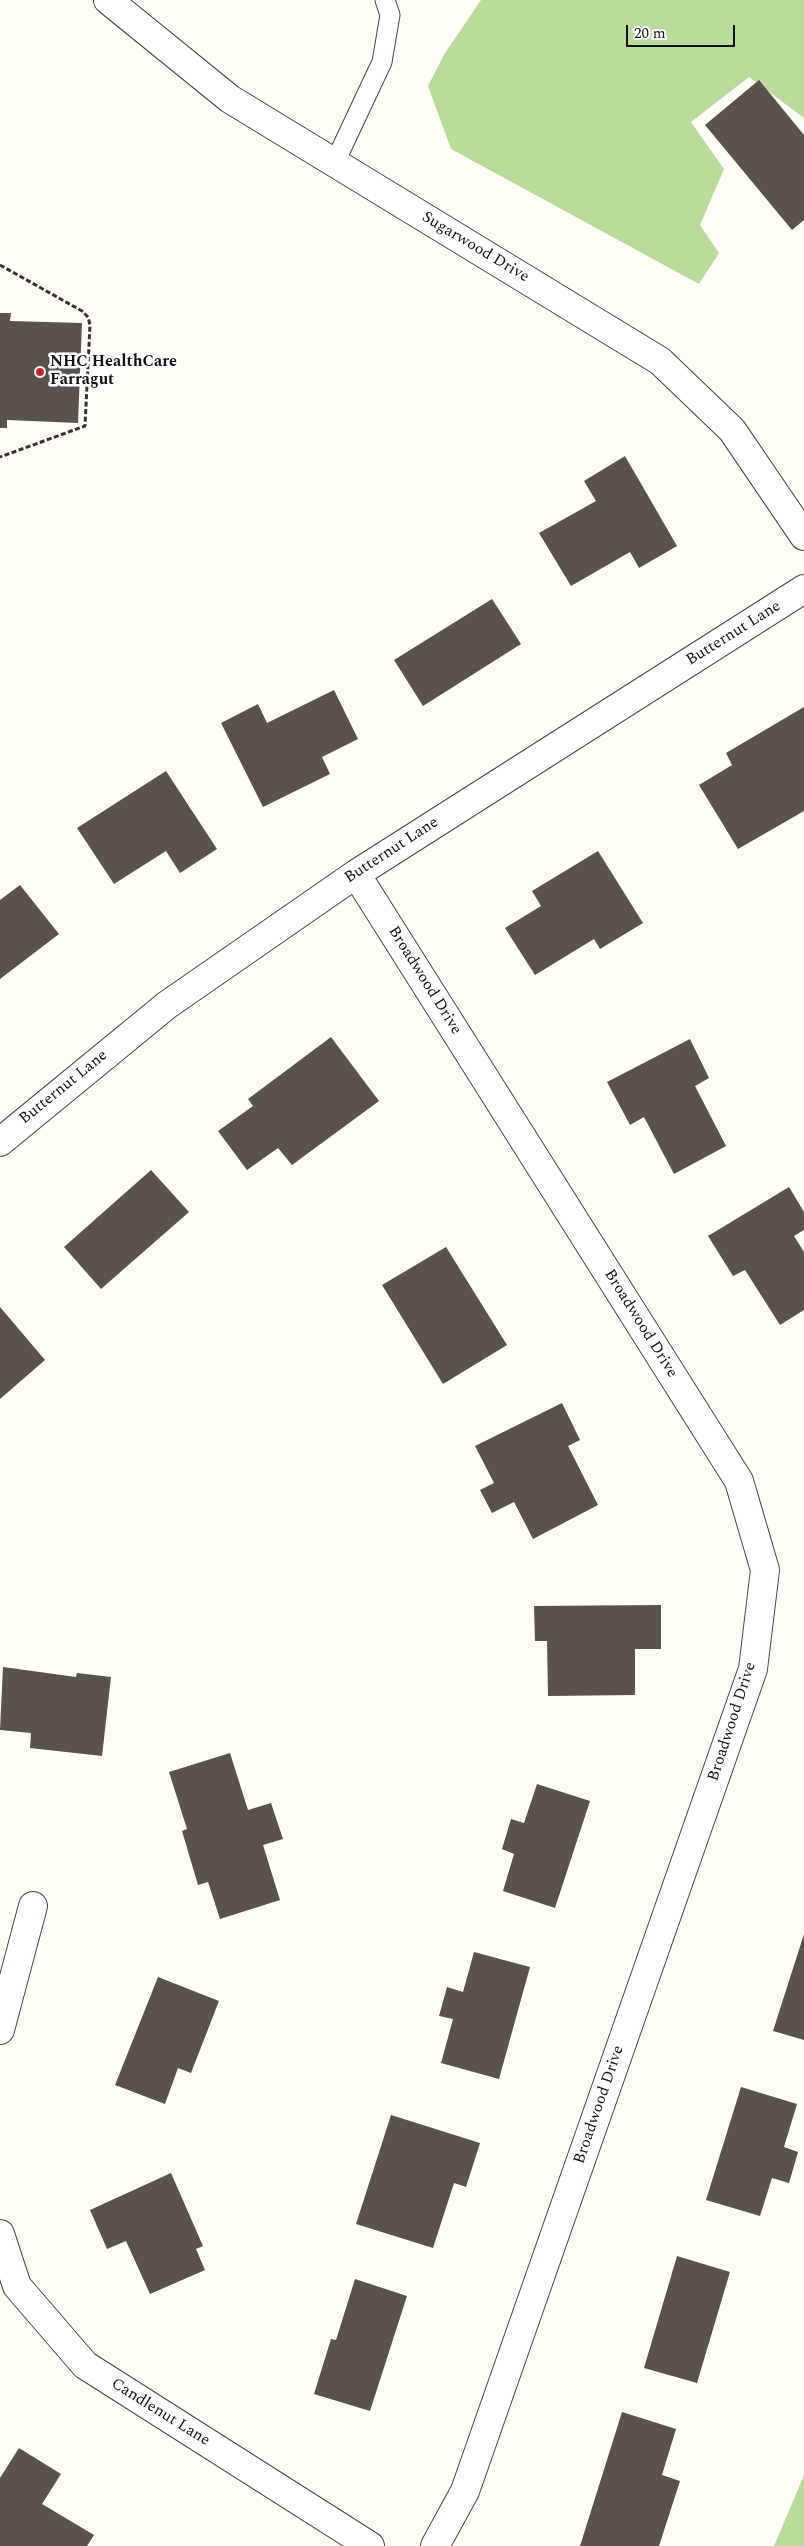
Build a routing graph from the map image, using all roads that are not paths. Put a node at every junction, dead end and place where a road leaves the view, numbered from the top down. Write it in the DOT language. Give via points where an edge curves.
graph roads {
  1 [pos="108,0"];
  2 [pos="385,0"];
  3 [pos="335,162"];
  4 [pos="804,536"];
  5 [pos="804,589"];
  6 [pos="356,874"];
  7 [pos="0,1142"];
  8 [pos="33,1906"];
  9 [pos="0,2030"];
  10 [pos="0,2234"];
  11 [pos="370,2546"];
  12 [pos="435,2546"];
  1 -- 3 [label="street, Sugarwood Drive" via="230,98"];
  2 -- 3 [label="lane" via="390,14 382,62"];
  3 -- 4 [label="street, Sugarwood Drive" via="660,361 732,430"];
  5 -- 6 [label="street, Butternut Lane"];
  6 -- 7 [label="street, Butternut Lane" via="167,1005"];
  6 -- 12 [label="street, Broadwood Drive" via="739,1481 765,1570 753,1669 465,2491"];
  8 -- 9 [label="street"];
  10 -- 11 [label="street, Candlenut Lane" via="17,2286 85,2365"];
}
